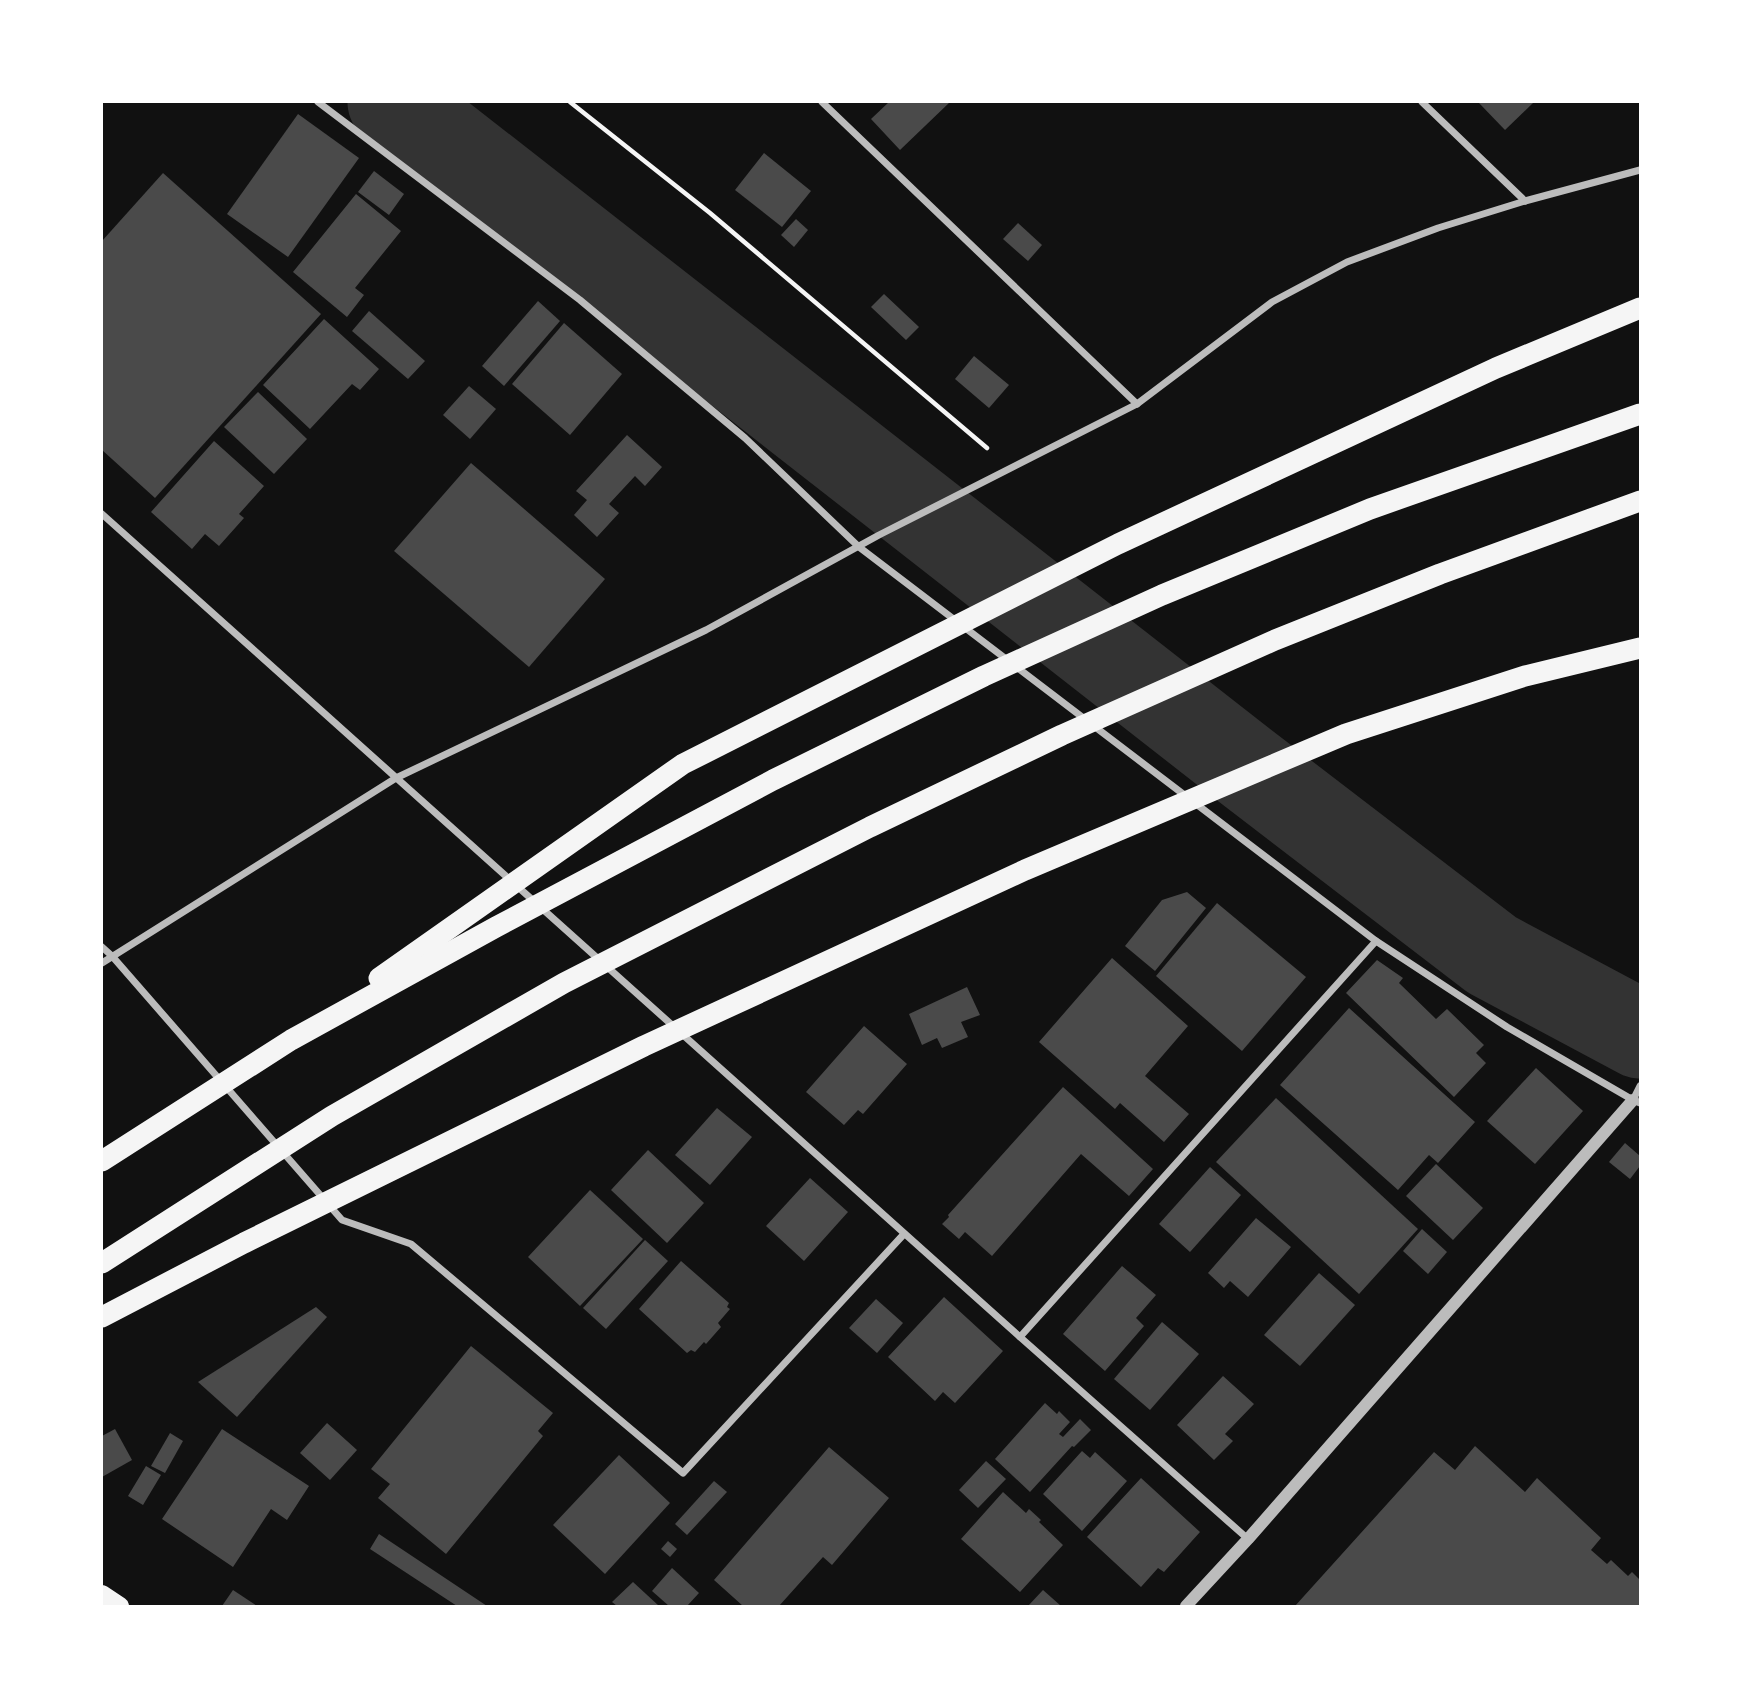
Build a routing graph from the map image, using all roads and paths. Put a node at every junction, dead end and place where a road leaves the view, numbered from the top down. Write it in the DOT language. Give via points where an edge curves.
graph roads {
  1 [pos="318,102"];
  2 [pos="570,102"];
  3 [pos="822,102"];
  4 [pos="1422,102"];
  5 [pos="1640,170"];
  6 [pos="1525,201"];
  7 [pos="1640,308"];
  8 [pos="1137,404"];
  9 [pos="1640,414"];
  10 [pos="1011,468"];
  11 [pos="1640,501"];
  12 [pos="102,514"];
  13 [pos="859,547"];
  14 [pos="1640,648"];
  15 [pos="396,779"];
  16 [pos="1376,941"];
  17 [pos="102,947"];
  18 [pos="112,956"];
  19 [pos="102,963"];
  20 [pos="291,1040"];
  21 [pos="1640,1086"];
  22 [pos="1637,1101"];
  23 [pos="102,1161"];
  24 [pos="904,1234"];
  25 [pos="102,1263"];
  26 [pos="102,1317"];
  27 [pos="1020,1337"];
  28 [pos="1248,1539"];
  29 [pos="102,1594"];
  30 [pos="120,1606"];
  31 [pos="1186,1606"];
  1 -- 13 [label="street" via="580,300 745,438"];
  2 -- 10 [label="path" via="710,213"];
  3 -- 8 [label="street"];
  4 -- 6 [label="street"];
  5 -- 6 [label="street"];
  6 -- 8 [label="street" via="1347,262 1272,302"];
  7 -- 20 [label="highway" via="1496,368 1118,544 682,764"];
  8 -- 10 [label="street"];
  9 -- 20 [label="highway" via="1370,509 1162,595 984,676 773,780"];
  10 -- 13 [label="street"];
  11 -- 25 [label="highway" via="1275,640 906,810 564,983 332,1116"];
  12 -- 15 [label="street"];
  13 -- 15 [label="street" via="706,629"];
  13 -- 16 [label="street"];
  14 -- 26 [label="highway" via="1525,676 1346,734 1025,870 644,1046"];
  15 -- 18 [label="street"];
  15 -- 24 [label="street"];
  16 -- 22 [label="street" via="1507,1027"];
  16 -- 27 [label="street"];
  17 -- 18 [label="street"];
  18 -- 19 [label="street"];
  18 -- 24 [label="street" via="342,1220 411,1244 682,1473"];
  20 -- 23 [label="highway"];
  21 -- 22 [label="street"];
  22 -- 28 [label="street"];
  24 -- 27 [label="street"];
  27 -- 28 [label="street"];
  28 -- 31 [label="street"];
  29 -- 30 [label="main road"];
}
